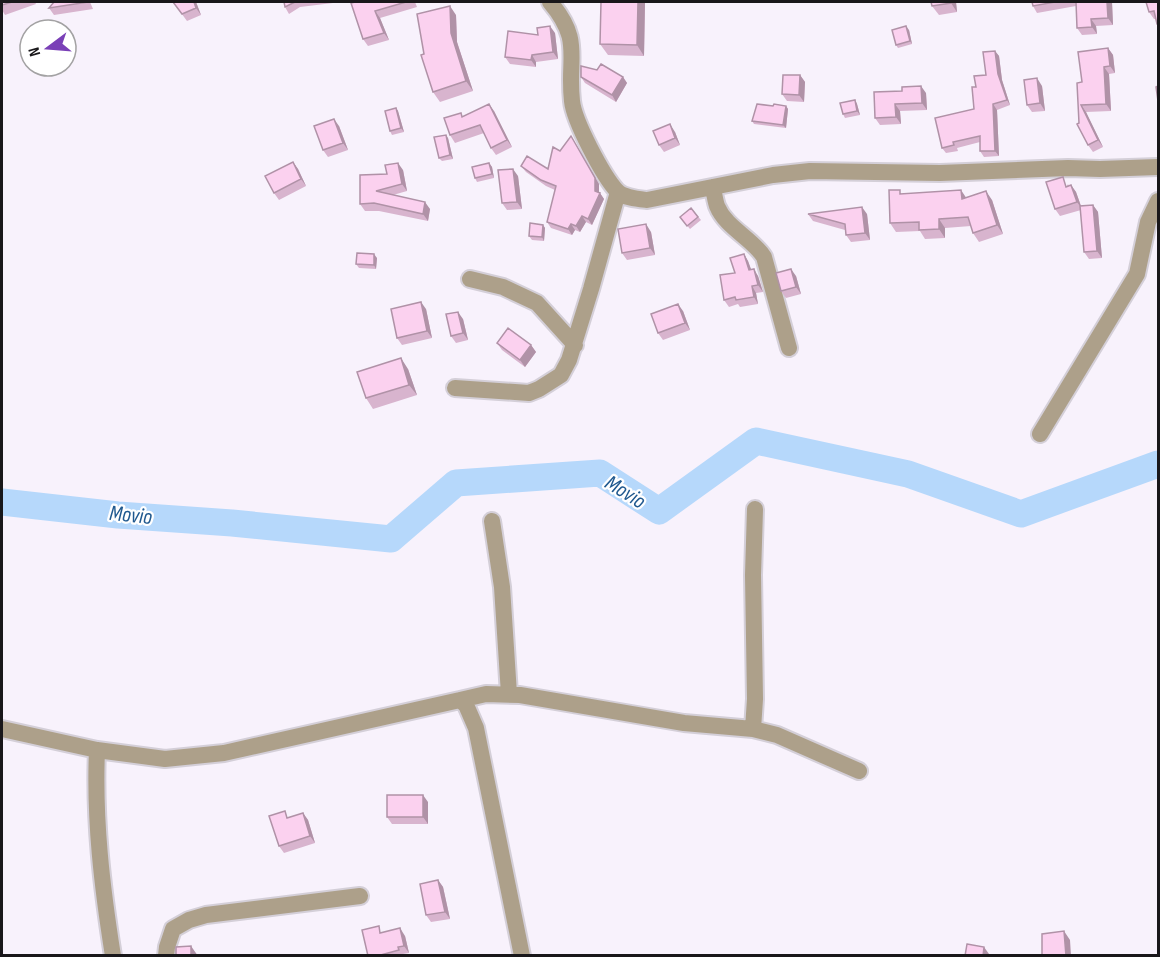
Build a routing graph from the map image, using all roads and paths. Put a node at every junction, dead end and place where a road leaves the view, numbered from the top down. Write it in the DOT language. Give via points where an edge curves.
graph roads {
  1 [pos="549,2"];
  2 [pos="1158,167"];
  3 [pos="713,187"];
  4 [pos="618,192"];
  5 [pos="1158,201"];
  6 [pos="470,279"];
  7 [pos="574,345"];
  8 [pos="789,348"];
  9 [pos="455,388"];
  10 [pos="1040,434"];
  11 [pos="755,509"];
  12 [pos="492,520"];
  13 [pos="509,694"];
  14 [pos="460,700"];
  15 [pos="2,729"];
  16 [pos="753,729"];
  17 [pos="97,750"];
  18 [pos="859,771"];
  19 [pos="360,896"];
  20 [pos="113,956"];
  21 [pos="166,956"];
  22 [pos="522,956"];
  1 -- 4 [label="street" via="567,26 573,45 572,102 578,122"];
  2 -- 3 [label="street" via="940,173 810,171"];
  3 -- 4 [label="street" via="647,200"];
  3 -- 8 [label="street" via="728,222 764,257"];
  4 -- 7 [label="street"];
  5 -- 10 [label="street" via="1148,222 1137,274"];
  6 -- 7 [label="street" via="503,287 537,303"];
  7 -- 9 [label="street" via="561,375 529,393"];
  11 -- 16 [label="street"];
  12 -- 13 [label="street" via="502,587"];
  13 -- 14 [label="street"];
  13 -- 16 [label="street" via="684,723"];
  14 -- 17 [label="street" via="224,753 165,759"];
  14 -- 22 [label="street" via="476,728"];
  15 -- 17 [label="street"];
  16 -- 18 [label="street" via="795,742"];
  17 -- 20 [label="street" via="97,834"];
  19 -- 21 [label="street" via="189,920 173,930"];
}
